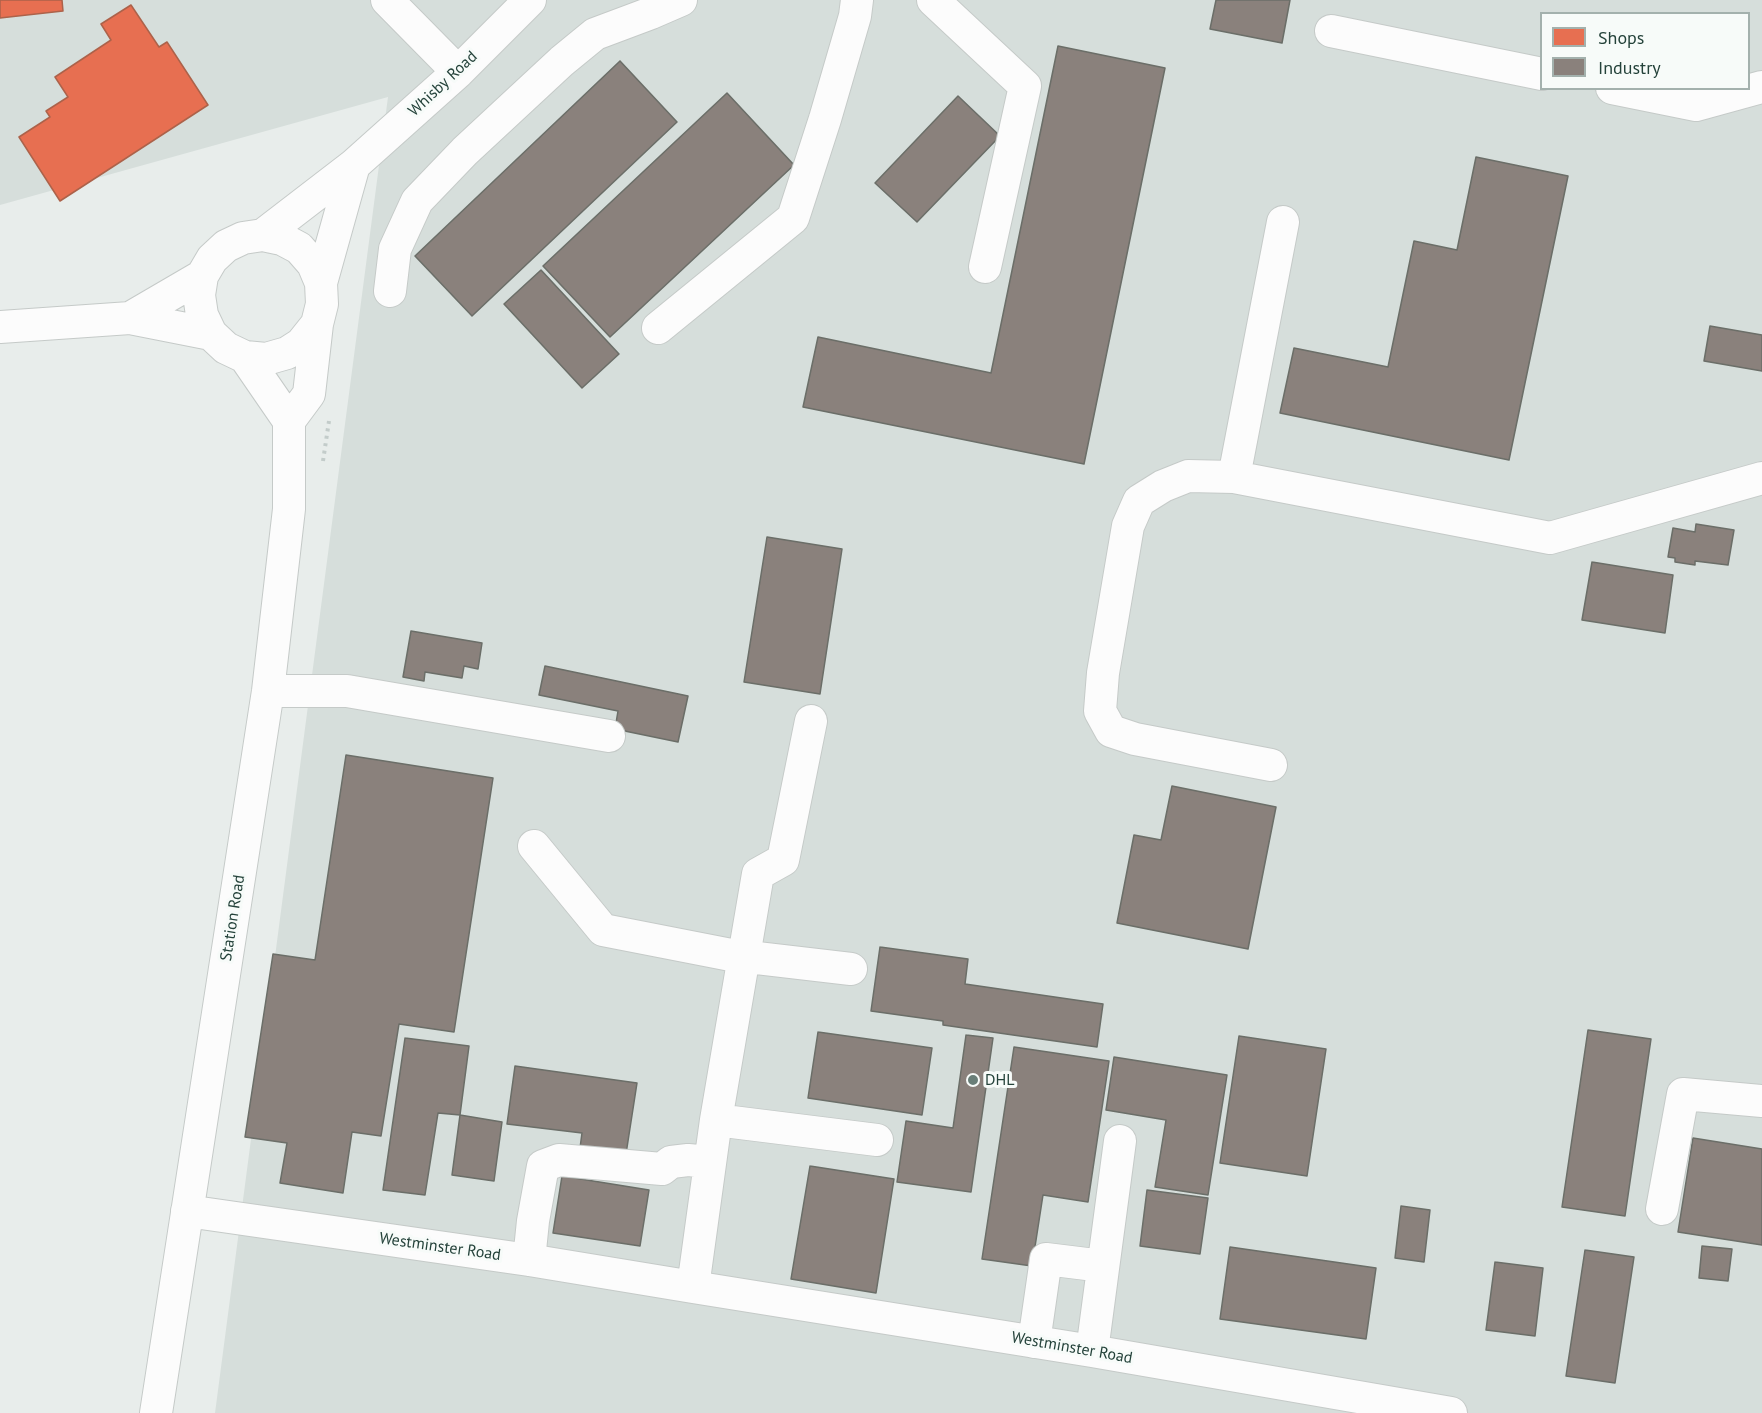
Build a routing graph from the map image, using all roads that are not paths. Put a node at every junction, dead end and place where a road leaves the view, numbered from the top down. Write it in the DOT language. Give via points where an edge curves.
graph roads {
  1 [pos="387,0"];
  2 [pos="530,0"];
  3 [pos="681,0"];
  4 [pos="933,0"];
  5 [pos="856,8"];
  6 [pos="1331,31"];
  7 [pos="458,72"];
  8 [pos="1540,74"];
  9 [pos="1762,87"];
  10 [pos="1622,90"];
  11 [pos="354,165"];
  12 [pos="1283,222"];
  13 [pos="263,235"];
  14 [pos="985,267"];
  15 [pos="202,276"];
  16 [pos="321,283"];
  17 [pos="390,291"];
  18 [pos="130,318"];
  19 [pos="316,324"];
  20 [pos="0,327"];
  21 [pos="658,328"];
  22 [pos="211,334"];
  23 [pos="245,357"];
  24 [pos="289,421"];
  25 [pos="1234,477"];
  26 [pos="1762,478"];
  27 [pos="268,691"];
  28 [pos="811,721"];
  29 [pos="609,736"];
  30 [pos="1271,765"];
  31 [pos="534,846"];
  32 [pos="746,943"];
  33 [pos="851,969"];
  34 [pos="1762,1101"];
  35 [pos="716,1120"];
  36 [pos="877,1140"];
  37 [pos="1119,1141"];
  38 [pos="711,1162"];
  39 [pos="1662,1209"];
  40 [pos="187,1211"];
  41 [pos="529,1260"];
  42 [pos="1103,1266"];
  43 [pos="693,1287"];
  44 [pos="1034,1342"];
  45 [pos="1092,1351"];
  46 [pos="156,1413"];
  47 [pos="1451,1413"];
  1 -- 7 [label="street"];
  2 -- 7 [label="street, Whisby Road"];
  3 -- 17 [label="street" via="596,34 465,151 417,201 395,249"];
  4 -- 14 [label="street" via="1025,86"];
  5 -- 21 [label="street" via="793,218"];
  6 -- 8 [label="street"];
  7 -- 11 [label="street, Whisby Road"];
  9 -- 10 [label="street" via="1696,105"];
  11 -- 13 [label="street, Whisby Road"];
  11 -- 16 [label="street"];
  12 -- 25 [label="street"];
  13 -- 15 [label="street, Whisby Road" via="226,246"];
  13 -- 16 [label="street" via="299,248 313,264"];
  15 -- 18 [label="street, Whisby Road"];
  15 -- 22 [label="street" via="202,315"];
  16 -- 19 [label="street" via="322,304"];
  18 -- 20 [label="street, Whisby Road"];
  18 -- 22 [label="street, Whisby Road"];
  19 -- 23 [label="street" via="301,344 287,353 266,359"];
  19 -- 24 [label="street" via="309,394"];
  22 -- 23 [label="street, Whisby Road" via="226,348"];
  23 -- 24 [label="street"];
  24 -- 27 [label="street, Station Road" via="289,509"];
  25 -- 26 [label="street" via="1550,537"];
  25 -- 30 [label="street" via="1188,476 1139,501 1128,526 1100,711 1111,731 1135,739"];
  27 -- 29 [label="street" via="347,691"];
  27 -- 40 [label="street, Station Road"];
  28 -- 32 [label="street" via="783,860 758,874"];
  31 -- 32 [label="street" via="603,930 731,955"];
  32 -- 33 [label="street"];
  32 -- 35 [label="street"];
  34 -- 39 [label="street" via="1683,1094"];
  35 -- 36 [label="street"];
  35 -- 38 [label="street"];
  37 -- 42 [label="street"];
  38 -- 41 [label="street" via="671,1162 662,1169 559,1160 543,1166"];
  38 -- 43 [label="street"];
  40 -- 41 [label="street, Westminster Road"];
  40 -- 46 [label="street, Station Road"];
  41 -- 43 [label="street, Westminster Road"];
  42 -- 44 [label="street" via="1046,1259"];
  42 -- 45 [label="street"];
  43 -- 44 [label="street, Westminster Road"];
  44 -- 45 [label="street, Westminster Road"];
  45 -- 47 [label="street, Westminster Road"];
}
